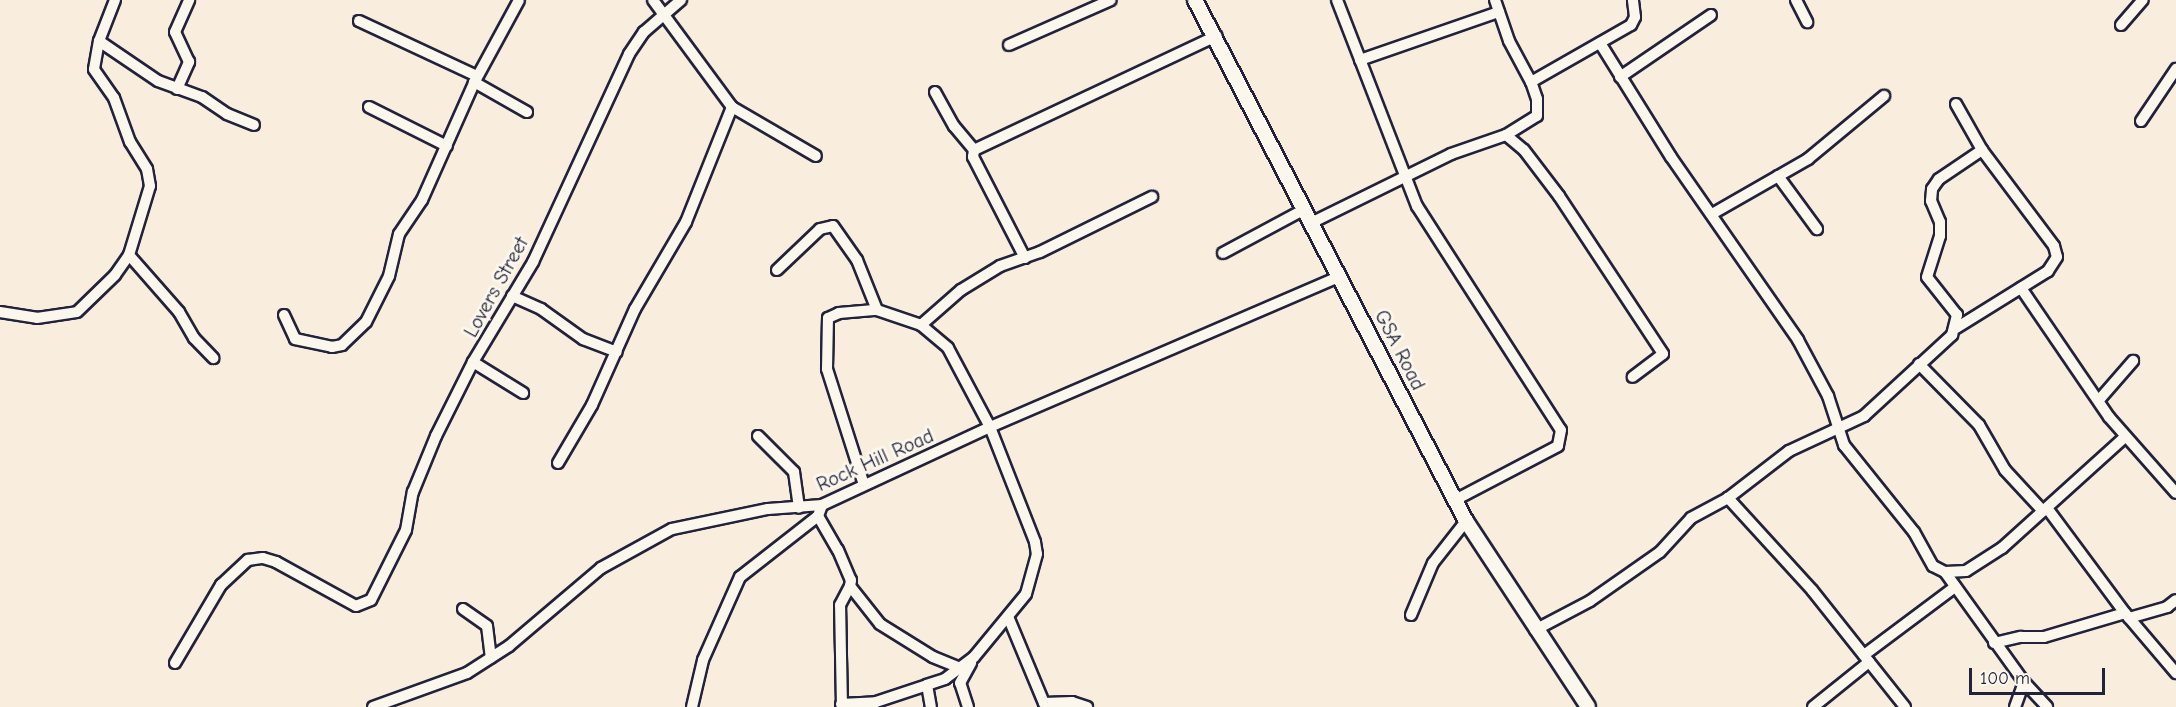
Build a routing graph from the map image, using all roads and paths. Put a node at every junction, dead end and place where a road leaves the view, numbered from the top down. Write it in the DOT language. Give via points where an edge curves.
graph roads {
  1 [pos="116,0"];
  2 [pos="189,0"];
  3 [pos="519,0"];
  4 [pos="653,0"];
  5 [pos="681,0"];
  6 [pos="1082,0"];
  7 [pos="1111,0"];
  8 [pos="1195,0"];
  9 [pos="1337,0"];
  10 [pos="1495,0"];
  11 [pos="1633,0"];
  12 [pos="1796,0"];
  13 [pos="2143,0"];
  14 [pos="1086,12"];
  15 [pos="1499,12"];
  16 [pos="1711,15"];
  17 [pos="662,17"];
  18 [pos="359,21"];
  19 [pos="1807,22"];
  20 [pos="2121,26"];
  21 [pos="1216,36"];
  22 [pos="99,41"];
  23 [pos="1600,43"];
  24 [pos="1009,45"];
  25 [pos="1360,60"];
  26 [pos="2176,69"];
  27 [pos="1620,76"];
  28 [pos="476,79"];
  29 [pos="1531,82"];
  30 [pos="177,89"];
  31 [pos="935,92"];
  32 [pos="1884,96"];
  33 [pos="1956,104"];
  34 [pos="369,107"];
  35 [pos="732,107"];
  36 [pos="527,112"];
  37 [pos="2141,121"];
  38 [pos="254,124"];
  39 [pos="1506,135"];
  40 [pos="447,146"];
  41 [pos="974,150"];
  42 [pos="1982,150"];
  43 [pos="816,156"];
  44 [pos="1405,176"];
  45 [pos="1778,176"];
  46 [pos="1152,197"];
  47 [pos="1305,209"];
  48 [pos="1712,214"];
  49 [pos="1313,222"];
  50 [pos="1817,230"];
  51 [pos="1222,253"];
  52 [pos="129,255"];
  53 [pos="1025,258"];
  54 [pos="777,270"];
  55 [pos="1341,276"];
  56 [pos="2021,288"];
  57 [pos="512,296"];
  58 [pos="878,310"];
  59 [pos="0,312"];
  60 [pos="284,315"];
  61 [pos="921,325"];
  62 [pos="1956,328"];
  63 [pos="617,352"];
  64 [pos="213,358"];
  65 [pos="2133,361"];
  66 [pos="473,362"];
  67 [pos="1919,364"];
  68 [pos="1633,377"];
  69 [pos="523,393"];
  70 [pos="2099,400"];
  71 [pos="1838,426"];
  72 [pos="990,427"];
  73 [pos="758,436"];
  74 [pos="2126,437"];
  75 [pos="558,464"];
  76 [pos="864,485"];
  77 [pos="2176,493"];
  78 [pos="1728,498"];
  79 [pos="1455,500"];
  80 [pos="799,508"];
  81 [pos="2045,510"];
  82 [pos="820,511"];
  83 [pos="1466,521"];
  84 [pos="1944,572"];
  85 [pos="850,586"];
  86 [pos="1955,587"];
  87 [pos="2176,600"];
  88 [pos="463,609"];
  89 [pos="1411,615"];
  90 [pos="2127,615"];
  91 [pos="1009,619"];
  92 [pos="1535,630"];
  93 [pos="1994,643"];
  94 [pos="974,657"];
  95 [pos="491,658"];
  96 [pos="1867,659"];
  97 [pos="175,663"];
  98 [pos="960,668"];
  99 [pos="2176,673"];
  100 [pos="2024,682"];
  101 [pos="927,685"];
  102 [pos="841,705"];
  103 [pos="1044,705"];
  104 [pos="373,707"];
  105 [pos="692,707"];
  106 [pos="932,707"];
  107 [pos="968,707"];
  108 [pos="1087,707"];
  109 [pos="1588,707"];
  110 [pos="1813,707"];
  111 [pos="1905,707"];
  112 [pos="2014,707"];
  113 [pos="2047,707"];
  1 -- 22 [label="street"];
  2 -- 30 [label="street" via="175,32 189,62"];
  3 -- 28 [label="street"];
  4 -- 17 [label="street"];
  5 -- 17 [label="street, Lovers Street"];
  6 -- 14 [label="street"];
  7 -- 14 [label="street"];
  8 -- 21 [label="street, GSA Road"];
  9 -- 25 [label="street"];
  10 -- 15 [label="street"];
  11 -- 23 [label="street" via="1635,17 1631,25"];
  12 -- 19 [label="street"];
  13 -- 20 [label="street"];
  14 -- 24 [label="street"];
  15 -- 25 [label="street"];
  15 -- 29 [label="street"];
  16 -- 27 [label="street"];
  17 -- 35 [label="street"];
  17 -- 57 [label="street, Lovers Street" via="644,32 629,54 577,172"];
  18 -- 28 [label="street"];
  21 -- 41 [label="street"];
  21 -- 47 [label="street, GSA Road"];
  22 -- 30 [label="street" via="136,68"];
  22 -- 52 [label="street" via="94,69 114,98 130,142 147,169 150,186"];
  23 -- 27 [label="street"];
  23 -- 29 [label="street"];
  25 -- 44 [label="street"];
  26 -- 37 [label="street"];
  27 -- 48 [label="street"];
  28 -- 36 [label="street"];
  28 -- 40 [label="street"];
  29 -- 39 [label="street" via="1537,116"];
  30 -- 38 [label="street"];
  31 -- 41 [label="street" via="954,126"];
  32 -- 45 [label="street" via="1825,146"];
  33 -- 42 [label="street"];
  34 -- 40 [label="street"];
  35 -- 43 [label="street"];
  35 -- 63 [label="street" via="686,222 635,309"];
  39 -- 44 [label="street" via="1450,153"];
  39 -- 68 [label="street" via="1524,150 1559,196 1663,354"];
  40 -- 60 [label="street" via="422,200 399,234 389,276 375,307 355,335 332,347 302,341 290,333"];
  41 -- 53 [label="street" via="973,157"];
  42 -- 56 [label="street" via="2056,252 2056,260 2048,271"];
  42 -- 62 [label="street" via="1939,179 1932,189 1940,236 1927,277 1957,315"];
  44 -- 49 [label="street"];
  44 -- 79 [label="street" via="1431,231 1561,430 1558,446"];
  45 -- 48 [label="street"];
  45 -- 50 [label="street"];
  46 -- 53 [label="street"];
  47 -- 49 [label="street, GSA Road"];
  47 -- 51 [label="street"];
  48 -- 71 [label="street" via="1803,348 1828,396"];
  49 -- 55 [label="street, GSA Road"];
  52 -- 59 [label="street" via="115,275 77,312 37,318"];
  52 -- 64 [label="street"];
  53 -- 61 [label="street" via="1007,262 961,290"];
  54 -- 58 [label="street" via="829,224 857,260"];
  55 -- 72 [label="street, Rock Hill Road"];
  55 -- 79 [label="street, GSA Road"];
  56 -- 62 [label="street"];
  56 -- 70 [label="street"];
  57 -- 63 [label="street" via="540,309 583,339"];
  57 -- 66 [label="street, Lovers Street"];
  58 -- 61 [label="street"];
  58 -- 76 [label="street" via="838,313 828,318 826,369"];
  61 -- 72 [label="street" via="948,348"];
  62 -- 67 [label="street"];
  63 -- 75 [label="street"];
  65 -- 70 [label="street"];
  66 -- 69 [label="street"];
  66 -- 97 [label="street, Lovers Street" via="413,492 406,530 365,605 345,602 276,562 263,558 248,560 222,585"];
  67 -- 71 [label="street" via="1864,416"];
  67 -- 81 [label="street" via="1979,425 2005,470"];
  70 -- 74 [label="street"];
  71 -- 78 [label="street" via="1789,451"];
  71 -- 84 [label="street" via="1844,445 1914,532 1926,558"];
  72 -- 76 [label="street, Rock Hill Road"];
  72 -- 91 [label="street" via="1037,554 1026,594"];
  73 -- 80 [label="street" via="794,472"];
  74 -- 77 [label="street"];
  74 -- 81 [label="street"];
  76 -- 82 [label="street, Rock Hill Road"];
  78 -- 92 [label="street" via="1691,518 1660,552 1616,583"];
  78 -- 96 [label="street" via="1812,590"];
  79 -- 83 [label="street, GSA Road"];
  80 -- 82 [label="street, Rock Hill Road"];
  80 -- 95 [label="street, Rock Hill Road" via="761,510 672,529 602,568"];
  81 -- 84 [label="street" via="1975,566 1955,573"];
  81 -- 90 [label="street"];
  82 -- 85 [label="street" via="851,580"];
  82 -- 105 [label="street" via="740,577 703,660"];
  83 -- 89 [label="street" via="1433,563"];
  83 -- 92 [label="street, GSA Road"];
  84 -- 86 [label="street"];
  85 -- 98 [label="street" via="880,624 933,657"];
  85 -- 102 [label="street" via="840,605"];
  86 -- 93 [label="street"];
  86 -- 96 [label="street"];
  87 -- 90 [label="street" via="2167,607"];
  88 -- 95 [label="street" via="487,626"];
  90 -- 93 [label="street" via="2043,637"];
  90 -- 99 [label="street"];
  91 -- 94 [label="street"];
  91 -- 103 [label="street"];
  92 -- 109 [label="street, GSA Road"];
  93 -- 100 [label="street"];
  94 -- 98 [label="street"];
  94 -- 107 [label="street" via="960,683"];
  95 -- 104 [label="street, Rock Hill Road" via="446,681"];
  96 -- 110 [label="street"];
  96 -- 111 [label="street"];
  98 -- 101 [label="street"];
  100 -- 112 [label="street"];
  100 -- 113 [label="street"];
  101 -- 102 [label="street" via="876,702"];
  101 -- 106 [label="street"];
  103 -- 108 [label="street" via="1072,702"];
}
